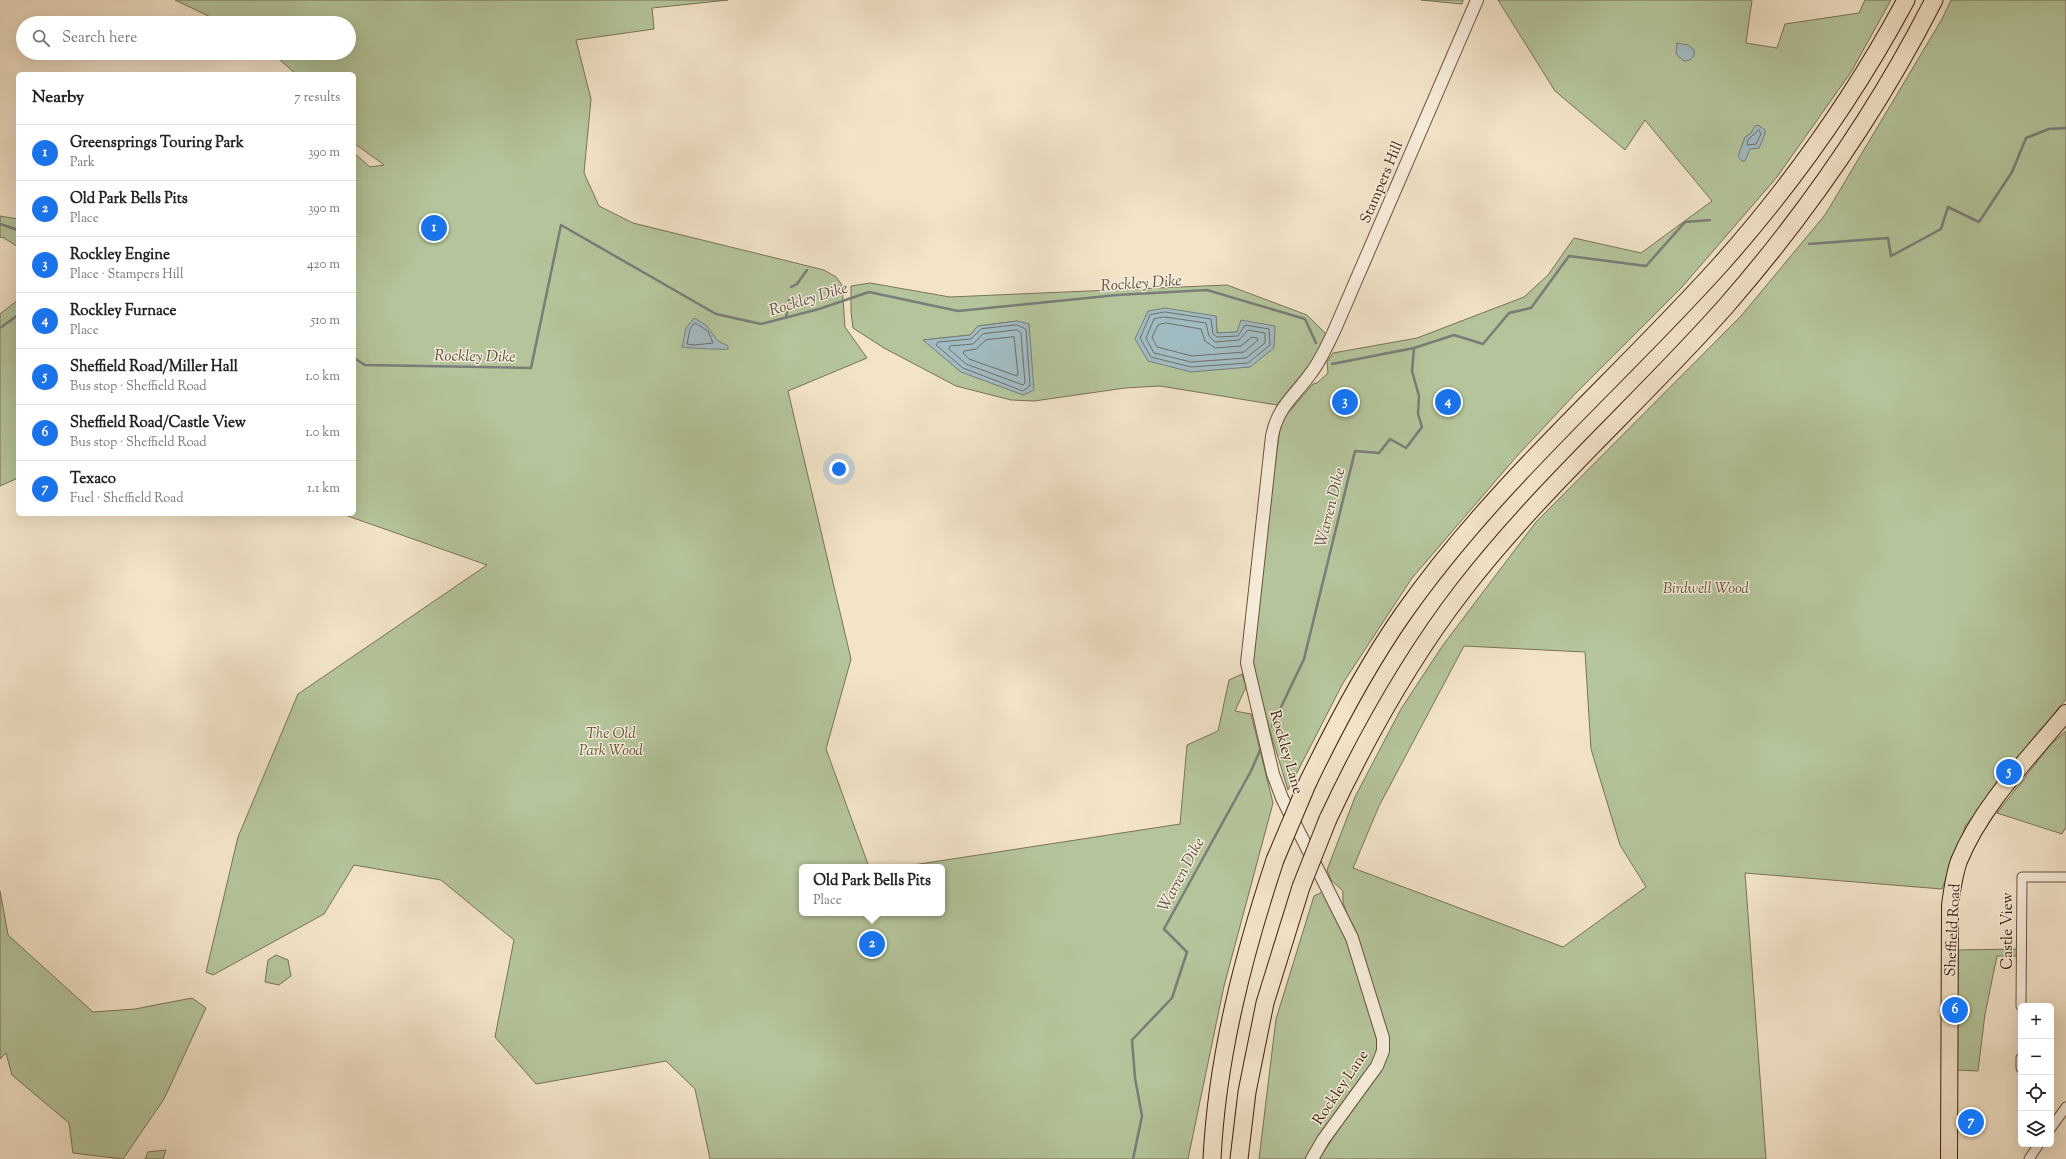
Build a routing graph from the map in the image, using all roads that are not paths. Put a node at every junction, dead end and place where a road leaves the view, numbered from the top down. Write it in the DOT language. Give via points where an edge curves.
graph roads {
  1 [pos="1477,0"];
  2 [pos="1906,0"];
  3 [pos="1934,0"];
  4 [pos="1310,375"];
  5 [pos="2066,713"];
  6 [pos="2066,877"];
  7 [pos="2021,1003"];
  8 [pos="2066,1107"];
  9 [pos="2054,1124"];
  10 [pos="2037,1147"];
  11 [pos="1212,1159"];
  12 [pos="1239,1159"];
  13 [pos="1312,1159"];
  14 [pos="1949,1159"];
  15 [pos="2029,1159"];
  1 -- 4 [label="street, Stampers Hill" via="1335,329"];
  2 -- 11 [label="highway, bridge" via="1856,87 1762,217 1688,299 1503,492 1443,562 1404,613 1354,692 1308,782 1275,860 1256,919 1235,1000 1220,1083"];
  3 -- 12 [label="highway, bridge" via="1867,119 1836,166 1785,233 1725,306 1548,492 1465,588 1403,678 1354,765 1328,819 1301,887 1265,1003 1247,1092"];
  4 -- 13 [label="street, Rockley Lane" via="1280,412 1272,436 1247,663 1273,774 1282,798 1352,938 1379,1021 1383,1051 1377,1066"];
  5 -- 14 [label="highway, Sheffield Road" via="1985,814 1956,870 1950,905 1949,937"];
  6 -- 7 [label="street, Castle View" via="2022,877"];
  8 -- 9 [label="street"];
  10 -- 15 [label="street"];
}
